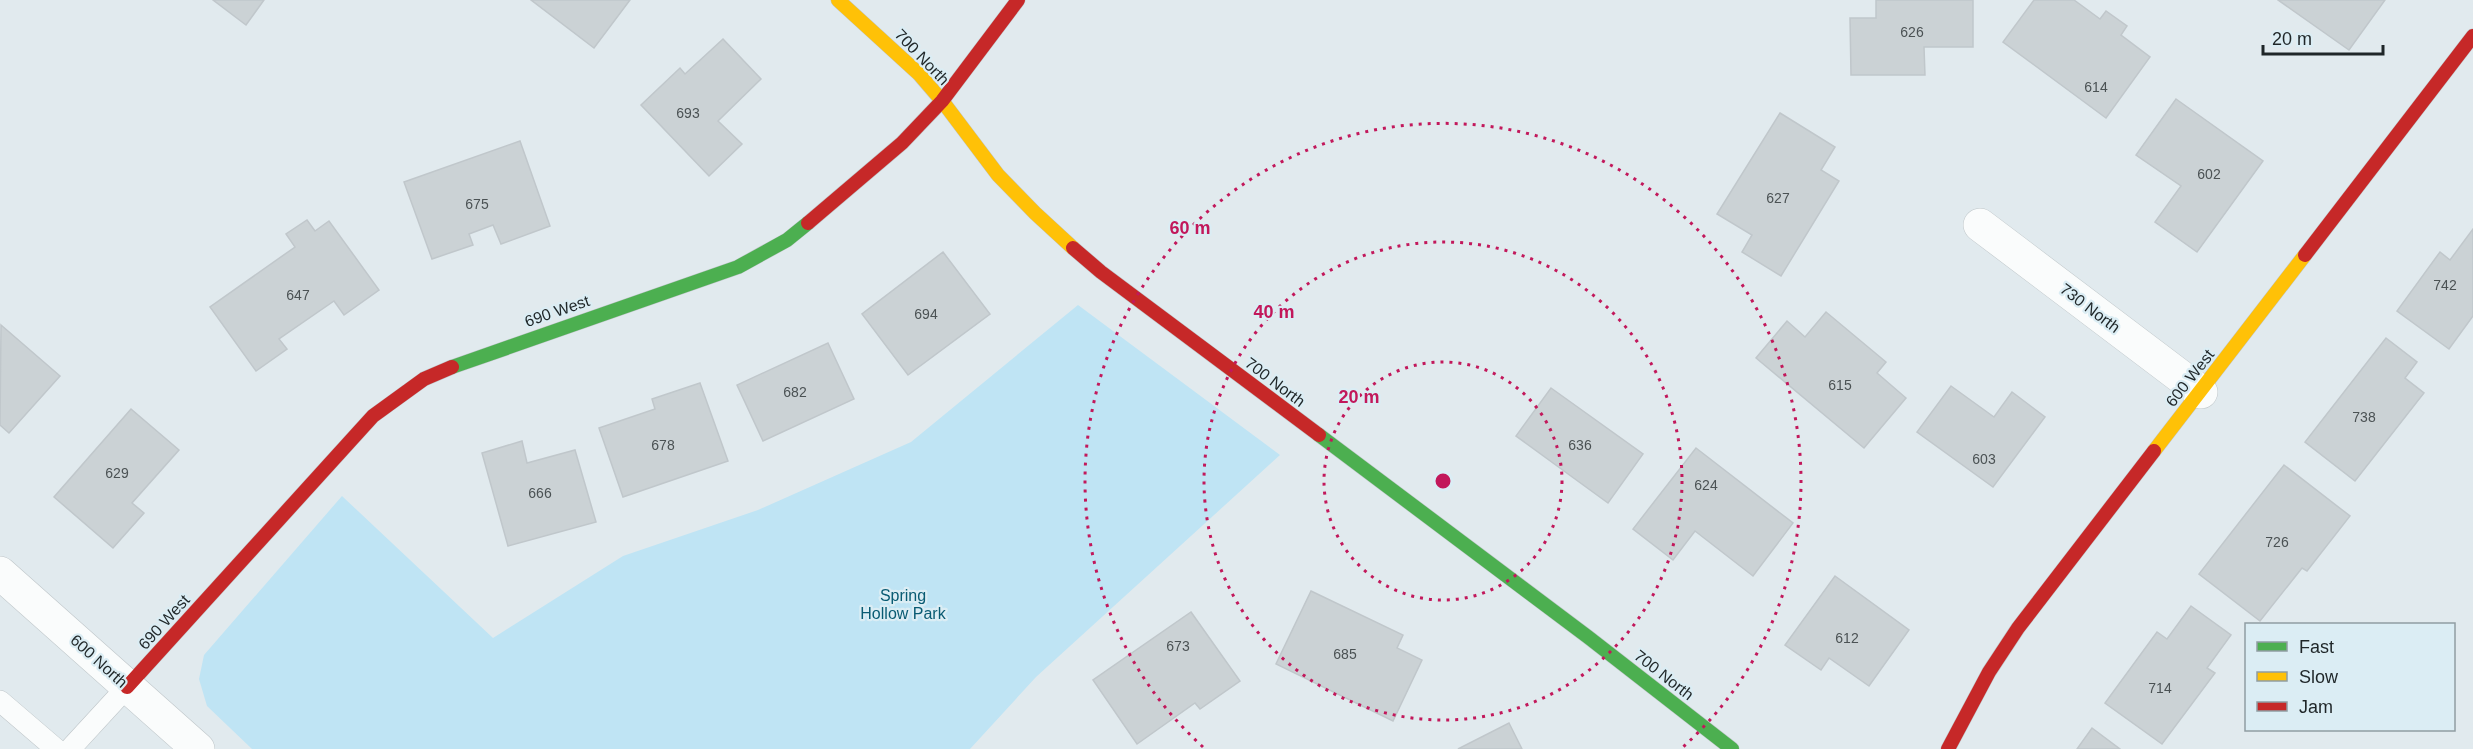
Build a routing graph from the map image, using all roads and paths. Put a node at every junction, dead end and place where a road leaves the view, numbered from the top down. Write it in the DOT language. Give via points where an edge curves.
graph roads {
  1 [pos="838,0"];
  2 [pos="1018,0"];
  3 [pos="2473,36"];
  4 [pos="942,101"];
  5 [pos="1980,225"];
  6 [pos="2201,392"];
  7 [pos="0,573"];
  8 [pos="127,687"];
  9 [pos="0,701"];
  10 [pos="56,749"];
  11 [pos="70,749"];
  12 [pos="198,749"];
  13 [pos="1732,749"];
  14 [pos="1948,749"];
  1 -- 4 [label="street, 700 North"];
  2 -- 4 [label="street, 690 West"];
  3 -- 6 [label="street, 600 West"];
  4 -- 8 [label="street, 690 West" via="848,192 777,246 738,267 484,354 424,379 373,416"];
  4 -- 13 [label="street, 700 North" via="999,177 1047,226 1101,272"];
  5 -- 6 [label="street, 730 North"];
  6 -- 14 [label="street, 600 West" via="2018,628 1989,672"];
  7 -- 8 [label="street, 600 North"];
  8 -- 11 [label="lane"];
  8 -- 12 [label="street, 600 North"];
  9 -- 10 [label="lane"];
}
